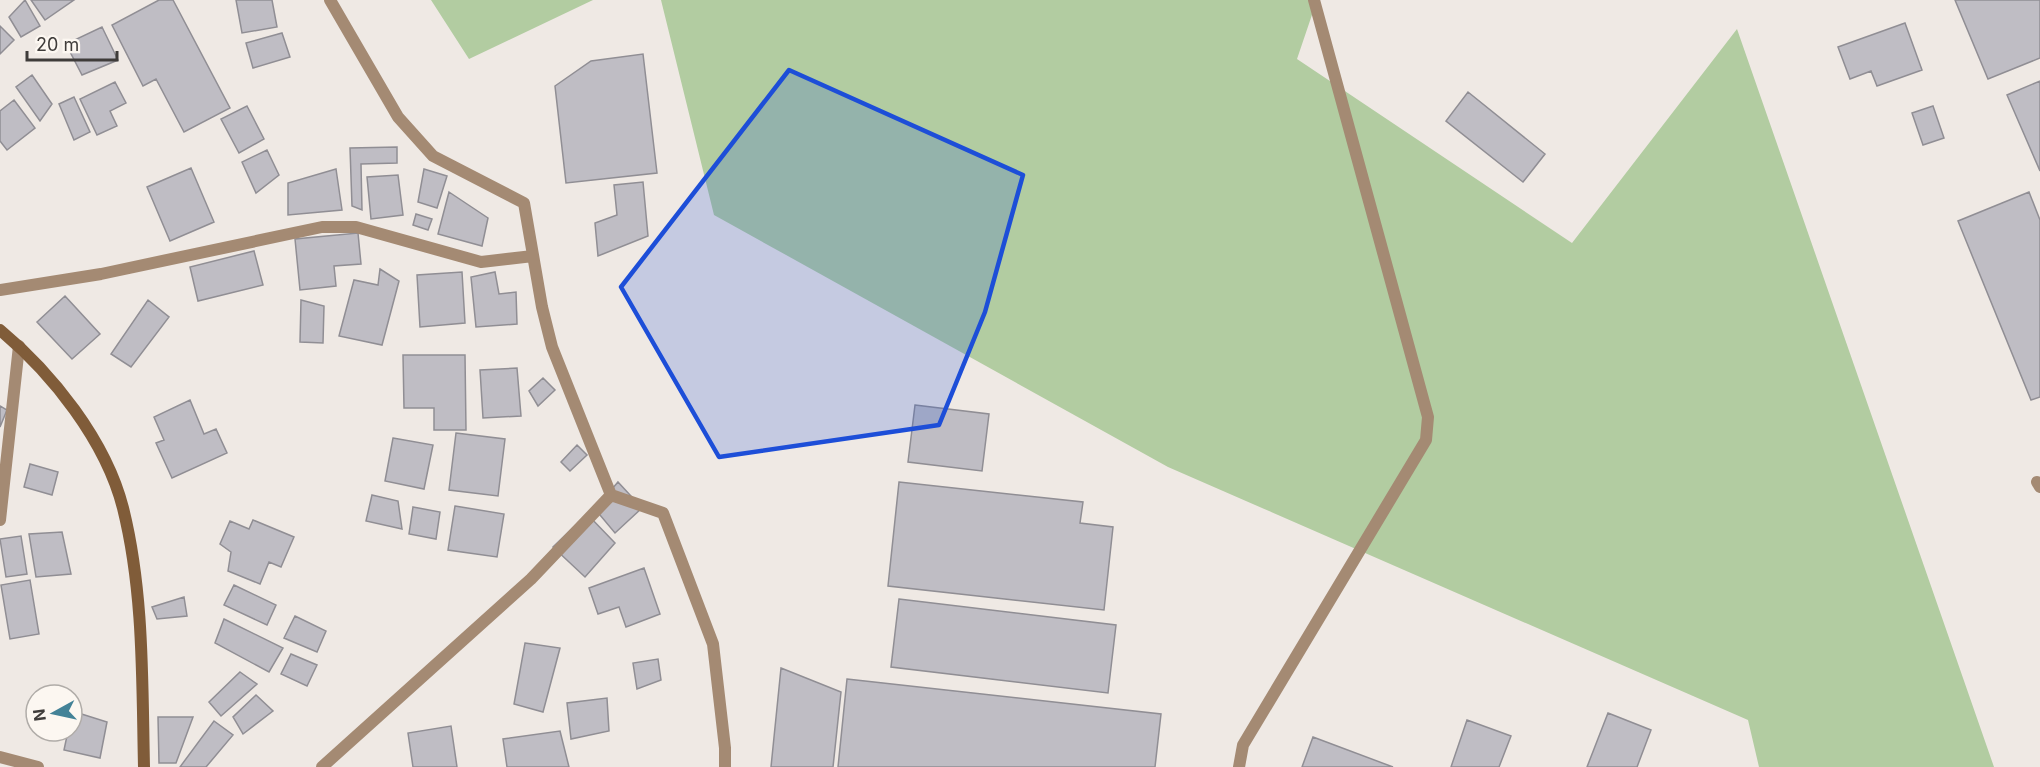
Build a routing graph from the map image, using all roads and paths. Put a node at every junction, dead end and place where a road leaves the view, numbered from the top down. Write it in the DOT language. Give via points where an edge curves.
graph roads {
  1 [pos="330,0"];
  2 [pos="1314,0"];
  3 [pos="532,256"];
  4 [pos="0,290"];
  5 [pos="0,330"];
  6 [pos="19,346"];
  7 [pos="610,495"];
  8 [pos="0,520"];
  9 [pos="0,757"];
  10 [pos="39,767"];
  11 [pos="144,767"];
  12 [pos="322,767"];
  13 [pos="725,767"];
  14 [pos="1239,767"];
  1 -- 3 [label="street" via="398,117 433,156 524,204"];
  2 -- 14 [label="street" via="1428,417 1426,440 1243,745"];
  3 -- 4 [label="street" via="481,262 356,226 322,227 101,274"];
  3 -- 7 [label="street" via="552,347"];
  5 -- 6 [label="street"];
  6 -- 8 [label="street"];
  6 -- 11 [label="street" via="53,382 98,448 123,507 137,588"];
  7 -- 12 [label="street" via="531,579"];
  7 -- 13 [label="street" via="663,513 713,644"];
  9 -- 10 [label="street"];
}
